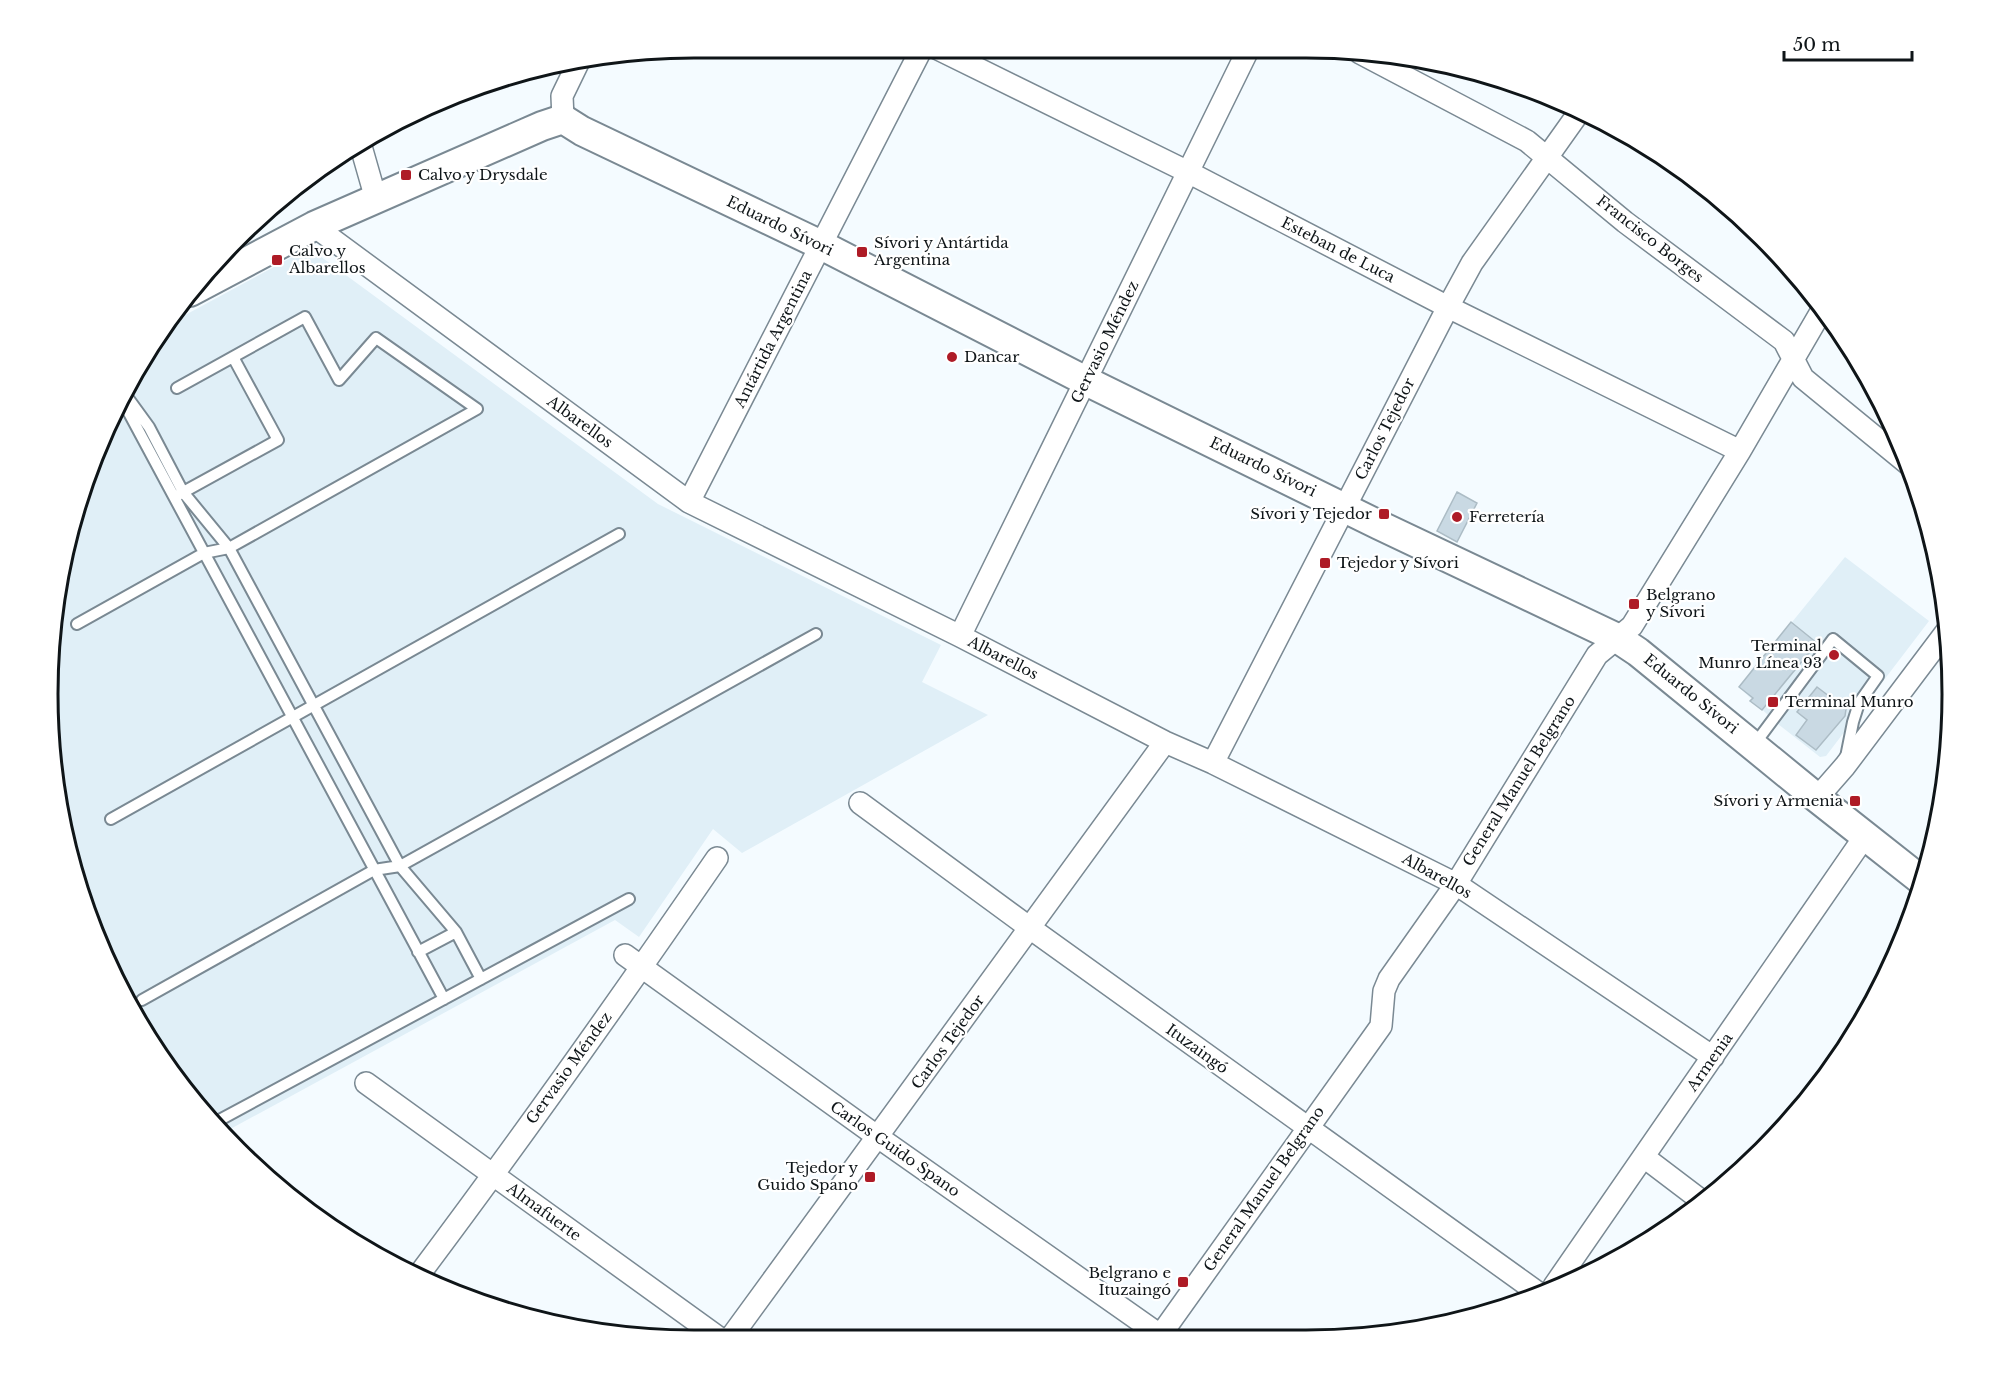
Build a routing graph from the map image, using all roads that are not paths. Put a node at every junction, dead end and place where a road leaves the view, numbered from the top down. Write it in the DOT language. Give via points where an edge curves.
graph roads {
  1 [pos="917,58"];
  2 [pos="956,58"];
  3 [pos="1244,58"];
  4 [pos="1379,63"];
  5 [pos="574,70"];
  6 [pos="1575,118"];
  7 [pos="563,119"];
  8 [pos="363,152"];
  9 [pos="1546,157"];
  10 [pos="1188,172"];
  11 [pos="376,200"];
  12 [pos="314,226"];
  13 [pos="820,245"];
  14 [pos="211,281"];
  15 [pos="1448,307"];
  16 [pos="1818,318"];
  17 [pos="233,357"];
  18 [pos="1794,361"];
  19 [pos="1086,381"];
  20 [pos="177,388"];
  21 [pos="130,401"];
  22 [pos="127,408"];
  23 [pos="1740,451"];
  24 [pos="1893,452"];
  25 [pos="179,494"];
  26 [pos="689,502"];
  27 [pos="1344,507"];
  28 [pos="619,534"];
  29 [pos="229,548"];
  30 [pos="204,553"];
  31 [pos="77,624"];
  32 [pos="816,634"];
  33 [pos="960,636"];
  34 [pos="1617,638"];
  35 [pos="1939,641"];
  36 [pos="313,705"];
  37 [pos="292,718"];
  38 [pos="1165,742"];
  39 [pos="1754,745"];
  40 [pos="1213,762"];
  41 [pos="1845,766"];
  42 [pos="1817,798"];
  43 [pos="860,803"];
  44 [pos="111,819"];
  45 [pos="1866,837"];
  46 [pos="717,858"];
  47 [pos="400,866"];
  48 [pos="374,870"];
  49 [pos="1915,875"];
  50 [pos="1455,884"];
  51 [pos="629,898"];
  52 [pos="1030,928"];
  53 [pos="456,932"];
  54 [pos="418,952"];
  55 [pos="625,955"];
  56 [pos="642,967"];
  57 [pos="481,979"];
  58 [pos="444,999"];
  59 [pos="142,1000"];
  60 [pos="1713,1057"];
  61 [pos="366,1083"];
  62 [pos="222,1119"];
  63 [pos="1307,1128"];
  64 [pos="878,1137"];
  65 [pos="1644,1157"];
  66 [pos="493,1175"];
  67 [pos="1695,1196"];
  68 [pos="423,1268"];
  69 [pos="1561,1275"];
  70 [pos="1531,1288"];
  71 [pos="708,1330"];
  72 [pos="736,1330"];
  73 [pos="1151,1330"];
  74 [pos="1168,1330"];
  1 -- 13 [label="street, Antártida Argentina"];
  2 -- 10 [label="street, Esteban de Luca"];
  3 -- 10 [label="street, Gervasio Méndez"];
  4 -- 9 [label="street, Francisco Borges" via="1527,141"];
  5 -- 7 [label="street" via="562,96"];
  6 -- 9 [label="street, Carlos Tejedor"];
  7 -- 11 [label="street"];
  7 -- 13 [label="street, Eduardo Sívori"];
  8 -- 11 [label="street"];
  9 -- 15 [label="street, Carlos Tejedor" via="1472,263"];
  9 -- 18 [label="street, Francisco Borges" via="1625,222 1784,341"];
  10 -- 15 [label="street, Esteban de Luca"];
  10 -- 19 [label="street, Gervasio Méndez"];
  11 -- 12 [label="street"];
  12 -- 14 [label="street"];
  12 -- 26 [label="street, Albarellos"];
  13 -- 19 [label="street, Eduardo Sívori"];
  13 -- 26 [label="street, Antártida Argentina"];
  15 -- 23 [label="street, Esteban de Luca"];
  15 -- 27 [label="street, Carlos Tejedor"];
  16 -- 18 [label="street, General Manuel Belgrano"];
  17 -- 20 [label="lane"];
  17 -- 25 [label="lane" via="278,440"];
  17 -- 29 [label="lane" via="305,317 339,380 376,338 477,409"];
  18 -- 23 [label="street, General Manuel Belgrano"];
  18 -- 24 [label="street, Francisco Borges" via="1803,378"];
  19 -- 27 [label="street, Eduardo Sívori"];
  19 -- 33 [label="street, Gervasio Méndez"];
  21 -- 25 [label="lane" via="149,427"];
  22 -- 25 [label="lane"];
  23 -- 34 [label="street, General Manuel Belgrano" via="1632,626"];
  25 -- 29 [label="lane"];
  25 -- 30 [label="lane"];
  26 -- 33 [label="street, Albarellos"];
  27 -- 34 [label="street, Eduardo Sívori"];
  27 -- 40 [label="street, Carlos Tejedor"];
  28 -- 36 [label="lane"];
  29 -- 30 [label="lane"];
  29 -- 36 [label="lane"];
  30 -- 31 [label="lane"];
  30 -- 37 [label="lane"];
  32 -- 47 [label="lane"];
  33 -- 38 [label="street, Albarellos"];
  34 -- 39 [label="street, Eduardo Sívori"];
  34 -- 50 [label="street, General Manuel Belgrano" via="1597,655"];
  35 -- 41 [label="street"];
  36 -- 37 [label="lane"];
  36 -- 47 [label="lane"];
  37 -- 44 [label="lane"];
  37 -- 48 [label="lane"];
  38 -- 40 [label="street, Albarellos"];
  38 -- 52 [label="street, Carlos Tejedor"];
  39 -- 41 [label="lane" via="1833,639 1878,676 1859,703"];
  39 -- 42 [label="street, Eduardo Sívori"];
  40 -- 50 [label="street, Albarellos"];
  41 -- 42 [label="street"];
  42 -- 45 [label="street, Eduardo Sívori"];
  43 -- 52 [label="street, Ituzaingó"];
  45 -- 49 [label="street, Eduardo Sívori"];
  45 -- 60 [label="street, Armenia"];
  46 -- 56 [label="street, Gervasio Méndez"];
  47 -- 48 [label="lane"];
  47 -- 53 [label="lane"];
  48 -- 54 [label="lane"];
  48 -- 59 [label="lane"];
  50 -- 60 [label="street, Albarellos"];
  50 -- 63 [label="street, General Manuel Belgrano" via="1389,979 1381,1026"];
  51 -- 57 [label="lane"];
  52 -- 63 [label="street, Ituzaingó"];
  52 -- 64 [label="street, Carlos Tejedor"];
  53 -- 54 [label="lane"];
  53 -- 57 [label="lane"];
  54 -- 58 [label="lane"];
  55 -- 56 [label="street, Carlos Guido Spano"];
  56 -- 64 [label="street, Carlos Guido Spano"];
  56 -- 66 [label="street, Gervasio Méndez"];
  57 -- 58 [label="lane"];
  58 -- 62 [label="lane"];
  60 -- 65 [label="street, Armenia"];
  61 -- 66 [label="street, Almafuerte"];
  63 -- 70 [label="street, Ituzaingó"];
  63 -- 74 [label="street, General Manuel Belgrano"];
  64 -- 72 [label="street, Carlos Tejedor"];
  64 -- 73 [label="street, Carlos Guido Spano"];
  65 -- 67 [label="street"];
  65 -- 69 [label="street, Armenia"];
  66 -- 68 [label="street, Gervasio Méndez"];
  66 -- 71 [label="street, Almafuerte"];
}
